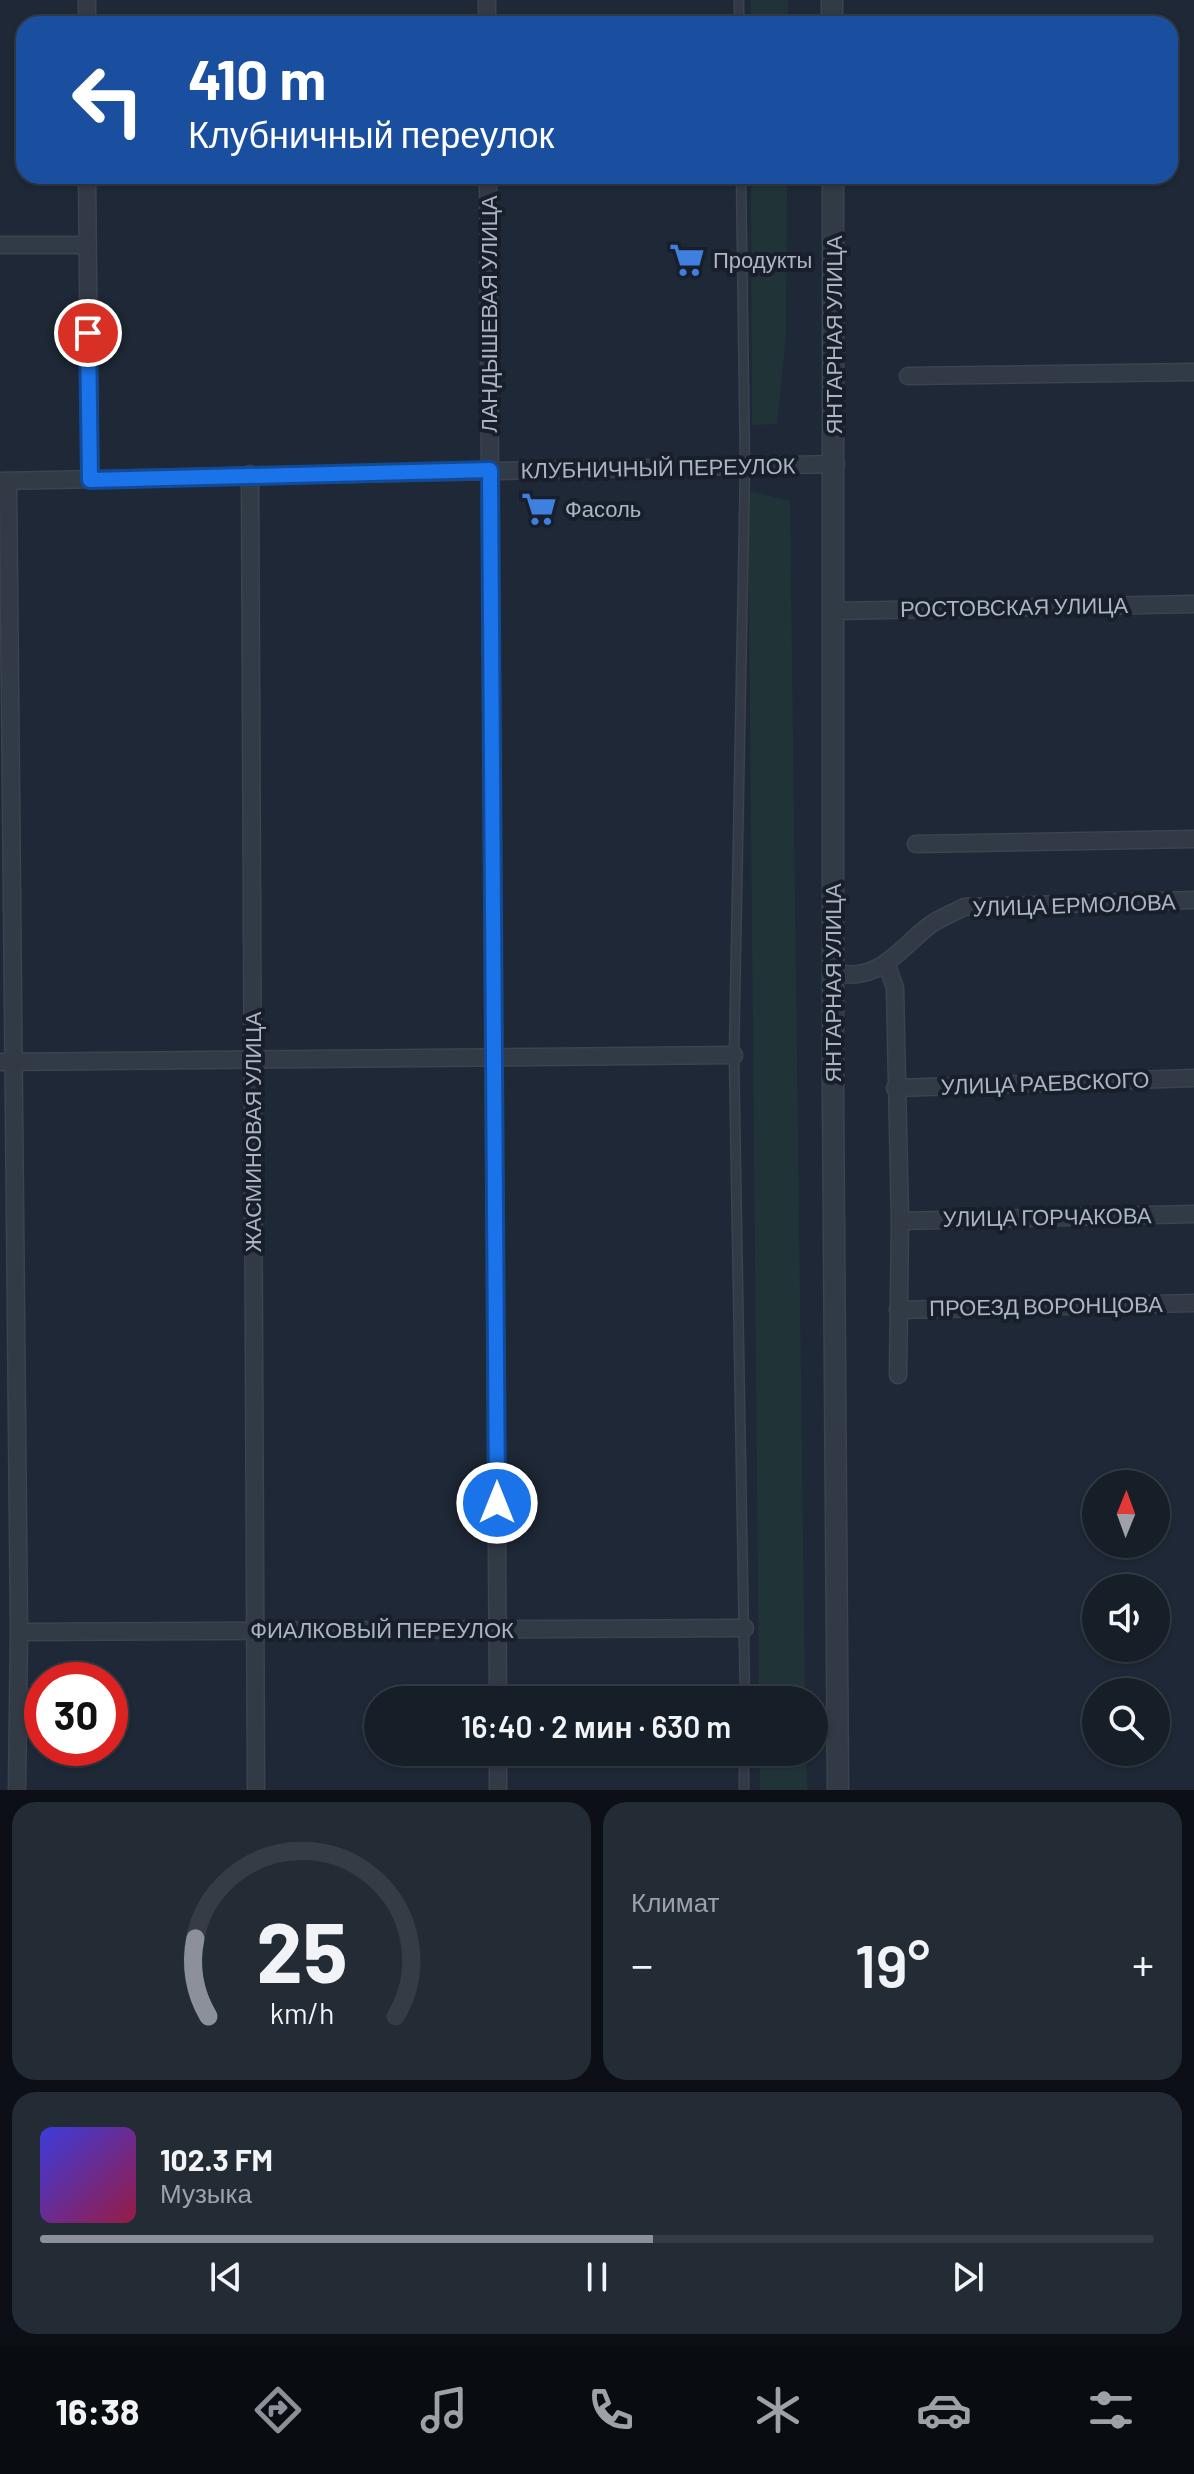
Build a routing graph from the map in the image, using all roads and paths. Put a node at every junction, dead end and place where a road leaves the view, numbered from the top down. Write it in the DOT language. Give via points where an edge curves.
graph roads {
  1 [pos="87,184"];
  2 [pos="488,184"];
  3 [pos="741,184"];
  4 [pos="833,184"];
  5 [pos="0,245"];
  6 [pos="87,245"];
  7 [pos="1194,372"];
  8 [pos="908,376"];
  9 [pos="836,464"];
  10 [pos="745,467"];
  11 [pos="490,470"];
  12 [pos="250,474"];
  13 [pos="90,480"];
  14 [pos="4,481"];
  15 [pos="1194,604"];
  16 [pos="835,611"];
  17 [pos="1194,839"];
  18 [pos="916,844"];
  19 [pos="1194,900"];
  20 [pos="887,965"];
  21 [pos="833,972"];
  22 [pos="734,1055"];
  23 [pos="494,1057"];
  24 [pos="252,1061"];
  25 [pos="7,1062"];
  26 [pos="1194,1078"];
  27 [pos="895,1088"];
  28 [pos="1194,1214"];
  29 [pos="900,1221"];
  30 [pos="1194,1303"];
  31 [pos="898,1310"];
  32 [pos="898,1375"];
  33 [pos="745,1628"];
  34 [pos="255,1630"];
  35 [pos="498,1631"];
  36 [pos="19,1632"];
  37 [pos="498,1686"];
  38 [pos="745,1686"];
  39 [pos="8,1736"];
  40 [pos="498,1766"];
  41 [pos="744,1766"];
  42 [pos="17,1790"];
  43 [pos="256,1790"];
  44 [pos="498,1790"];
  45 [pos="744,1790"];
  46 [pos="838,1790"];
  1 -- 6 [label="street"];
  2 -- 11 [label="street, ЛАНДЫШЕВАЯ УЛИЦА"];
  3 -- 10 [label="lane"];
  4 -- 9 [label="street, ЯНТАРНАЯ УЛИЦА"];
  5 -- 6 [label="street"];
  6 -- 13 [label="street"];
  7 -- 8 [label="street"];
  9 -- 10 [label="street, КЛУБНИЧНЫЙ ПЕРЕУЛОК"];
  9 -- 16 [label="street, ЯНТАРНАЯ УЛИЦА"];
  10 -- 11 [label="street, КЛУБНИЧНЫЙ ПЕРЕУЛОК"];
  10 -- 22 [label="lane"];
  11 -- 12 [label="street, КЛУБНИЧНЫЙ ПЕРЕУЛОК"];
  11 -- 23 [label="street, ЛАНДЫШЕВАЯ УЛИЦА"];
  12 -- 13 [label="street, КЛУБНИЧНЫЙ ПЕРЕУЛОК"];
  12 -- 24 [label="street, ЖАСМИНОВАЯ УЛИЦА"];
  13 -- 14 [label="street, КЛУБНИЧНЫЙ ПЕРЕУЛОК"];
  14 -- 25 [label="street"];
  15 -- 16 [label="street, РОСТОВСКАЯ УЛИЦА"];
  16 -- 21 [label="street, ЯНТАРНАЯ УЛИЦА"];
  17 -- 18 [label="street"];
  19 -- 20 [label="street, УЛИЦА ЕРМОЛОВА" via="964,907 932,923"];
  20 -- 21 [label="street, УЛИЦА ЕРМОЛОВА" via="859,976"];
  20 -- 27 [label="street" via="895,988"];
  21 -- 46 [label="street, ЯНТАРНАЯ УЛИЦА"];
  22 -- 23 [label="street"];
  22 -- 33 [label="lane"];
  23 -- 24 [label="street"];
  23 -- 35 [label="street, ЛАНДЫШЕВАЯ УЛИЦА"];
  24 -- 25 [label="street"];
  24 -- 34 [label="street, ЖАСМИНОВАЯ УЛИЦА"];
  25 -- 36 [label="street"];
  26 -- 27 [label="street, УЛИЦА РАЕВСКОГО"];
  27 -- 29 [label="street"];
  28 -- 29 [label="street, УЛИЦА ГОРЧАКОВА"];
  29 -- 31 [label="street"];
  30 -- 31 [label="street, ПРОЕЗД ВОРОНЦОВА"];
  31 -- 32 [label="street"];
  33 -- 35 [label="street, ФИАЛКОВЫЙ ПЕРЕУЛОК"];
  33 -- 38 [label="lane"];
  34 -- 35 [label="street, ФИАЛКОВЫЙ ПЕРЕУЛОК"];
  34 -- 36 [label="street, ФИАЛКОВЫЙ ПЕРЕУЛОК"];
  34 -- 43 [label="street, ЖАСМИНОВАЯ УЛИЦА"];
  35 -- 37 [label="street, ЛАНДЫШЕВАЯ УЛИЦА"];
  36 -- 39 [label="street"];
  39 -- 42 [label="street"];
  40 -- 44 [label="street"];
  41 -- 45 [label="lane"];
}
